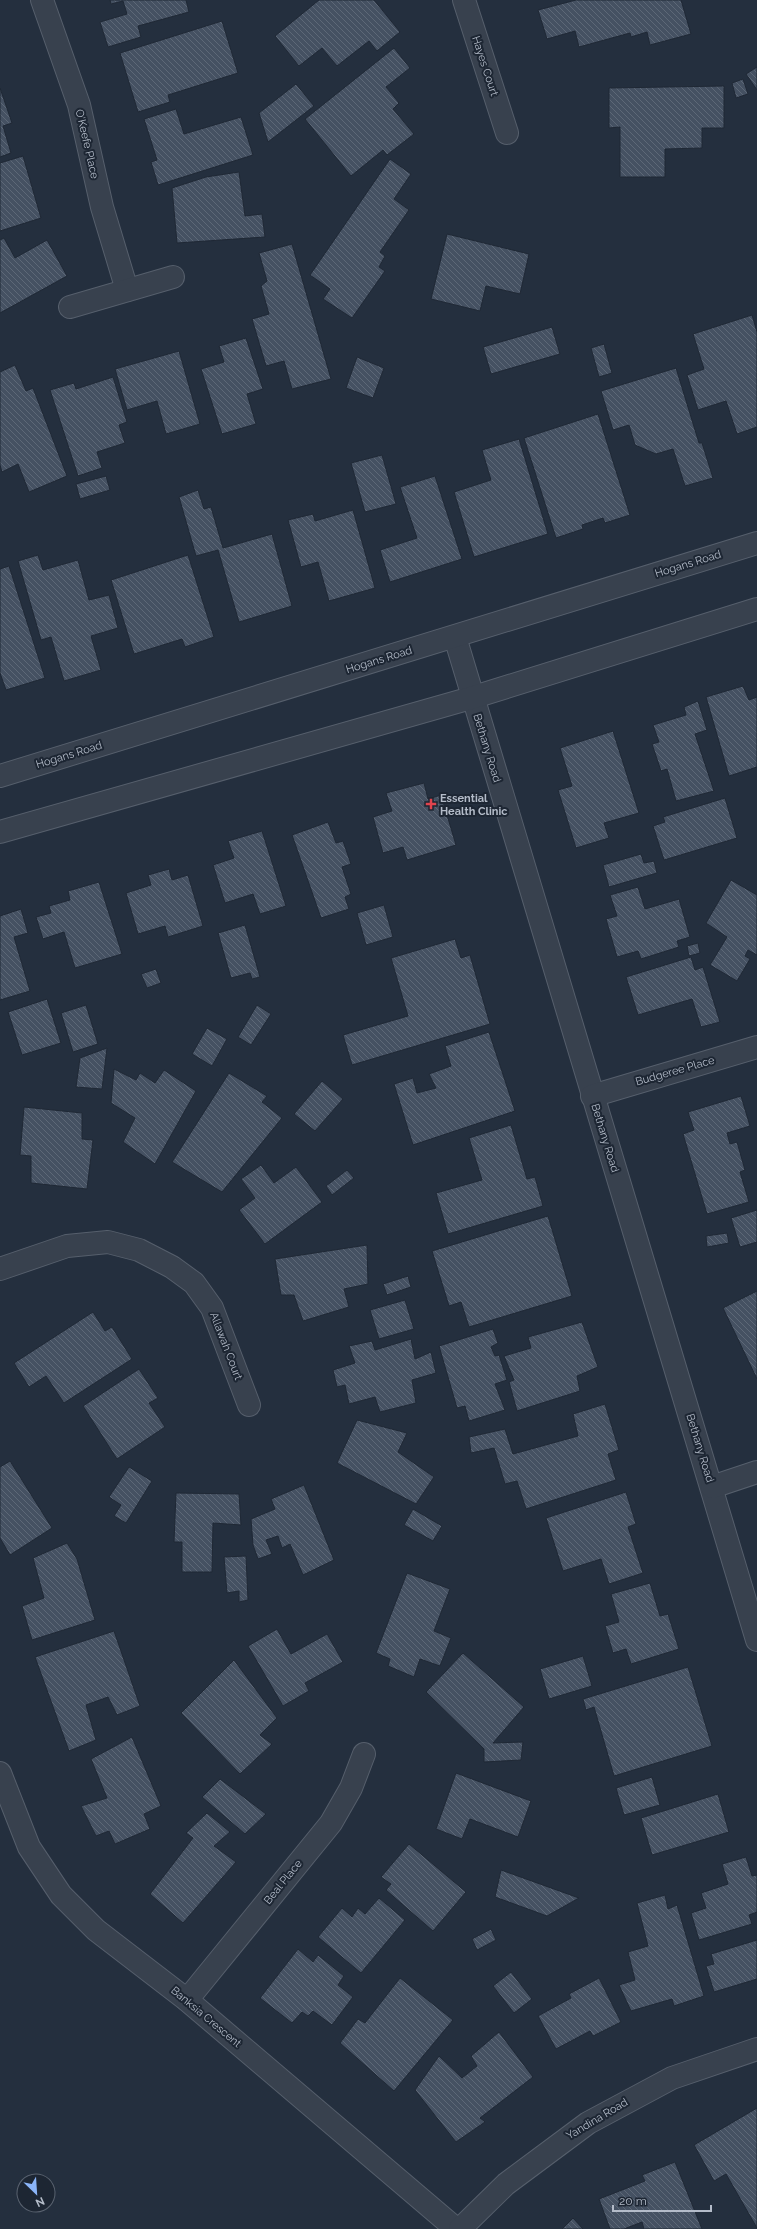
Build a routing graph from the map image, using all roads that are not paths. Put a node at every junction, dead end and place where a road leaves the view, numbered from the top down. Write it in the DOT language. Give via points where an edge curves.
graph roads {
  1 [pos="42,0"];
  2 [pos="464,0"];
  3 [pos="506,133"];
  4 [pos="173,277"];
  5 [pos="127,290"];
  6 [pos="70,307"];
  7 [pos="757,543"];
  8 [pos="757,609"];
  9 [pos="454,637"];
  10 [pos="472,698"];
  11 [pos="0,776"];
  12 [pos="0,832"];
  13 [pos="757,1047"];
  14 [pos="592,1096"];
  15 [pos="0,1269"];
  16 [pos="249,1405"];
  17 [pos="757,1472"];
  18 [pos="712,1487"];
  19 [pos="757,1640"];
  20 [pos="364,1754"];
  21 [pos="0,1775"];
  22 [pos="187,2000"];
  23 [pos="757,2049"];
  24 [pos="456,2229"];
  25 [pos="460,2229"];
  1 -- 5 [label="street, O'Keefe Place" via="78,105 102,207"];
  2 -- 3 [label="street, Hayes Court"];
  4 -- 5 [label="street"];
  5 -- 6 [label="street"];
  7 -- 9 [label="street, Hogans Road"];
  8 -- 10 [label="street"];
  9 -- 10 [label="street, Bethany Road"];
  9 -- 11 [label="street, Hogans Road"];
  10 -- 12 [label="street"];
  10 -- 14 [label="street, Bethany Road"];
  13 -- 14 [label="street, Budgeree Place"];
  14 -- 18 [label="street, Bethany Road"];
  15 -- 16 [label="street, Allawah Court" via="66,1246 108,1242 139,1250 172,1267 194,1283 212,1308"];
  17 -- 18 [label="street"];
  18 -- 19 [label="street, Bethany Road"];
  20 -- 22 [label="street, Beal Place" via="351,1788 331,1823"];
  21 -- 22 [label="street, Banksia Crescent" via="29,1847 61,1895 96,1930"];
  22 -- 24 [label="street, Banksia Crescent"];
  23 -- 25 [label="street, Yandina Road" via="672,2078 588,2122 506,2184"];
}
